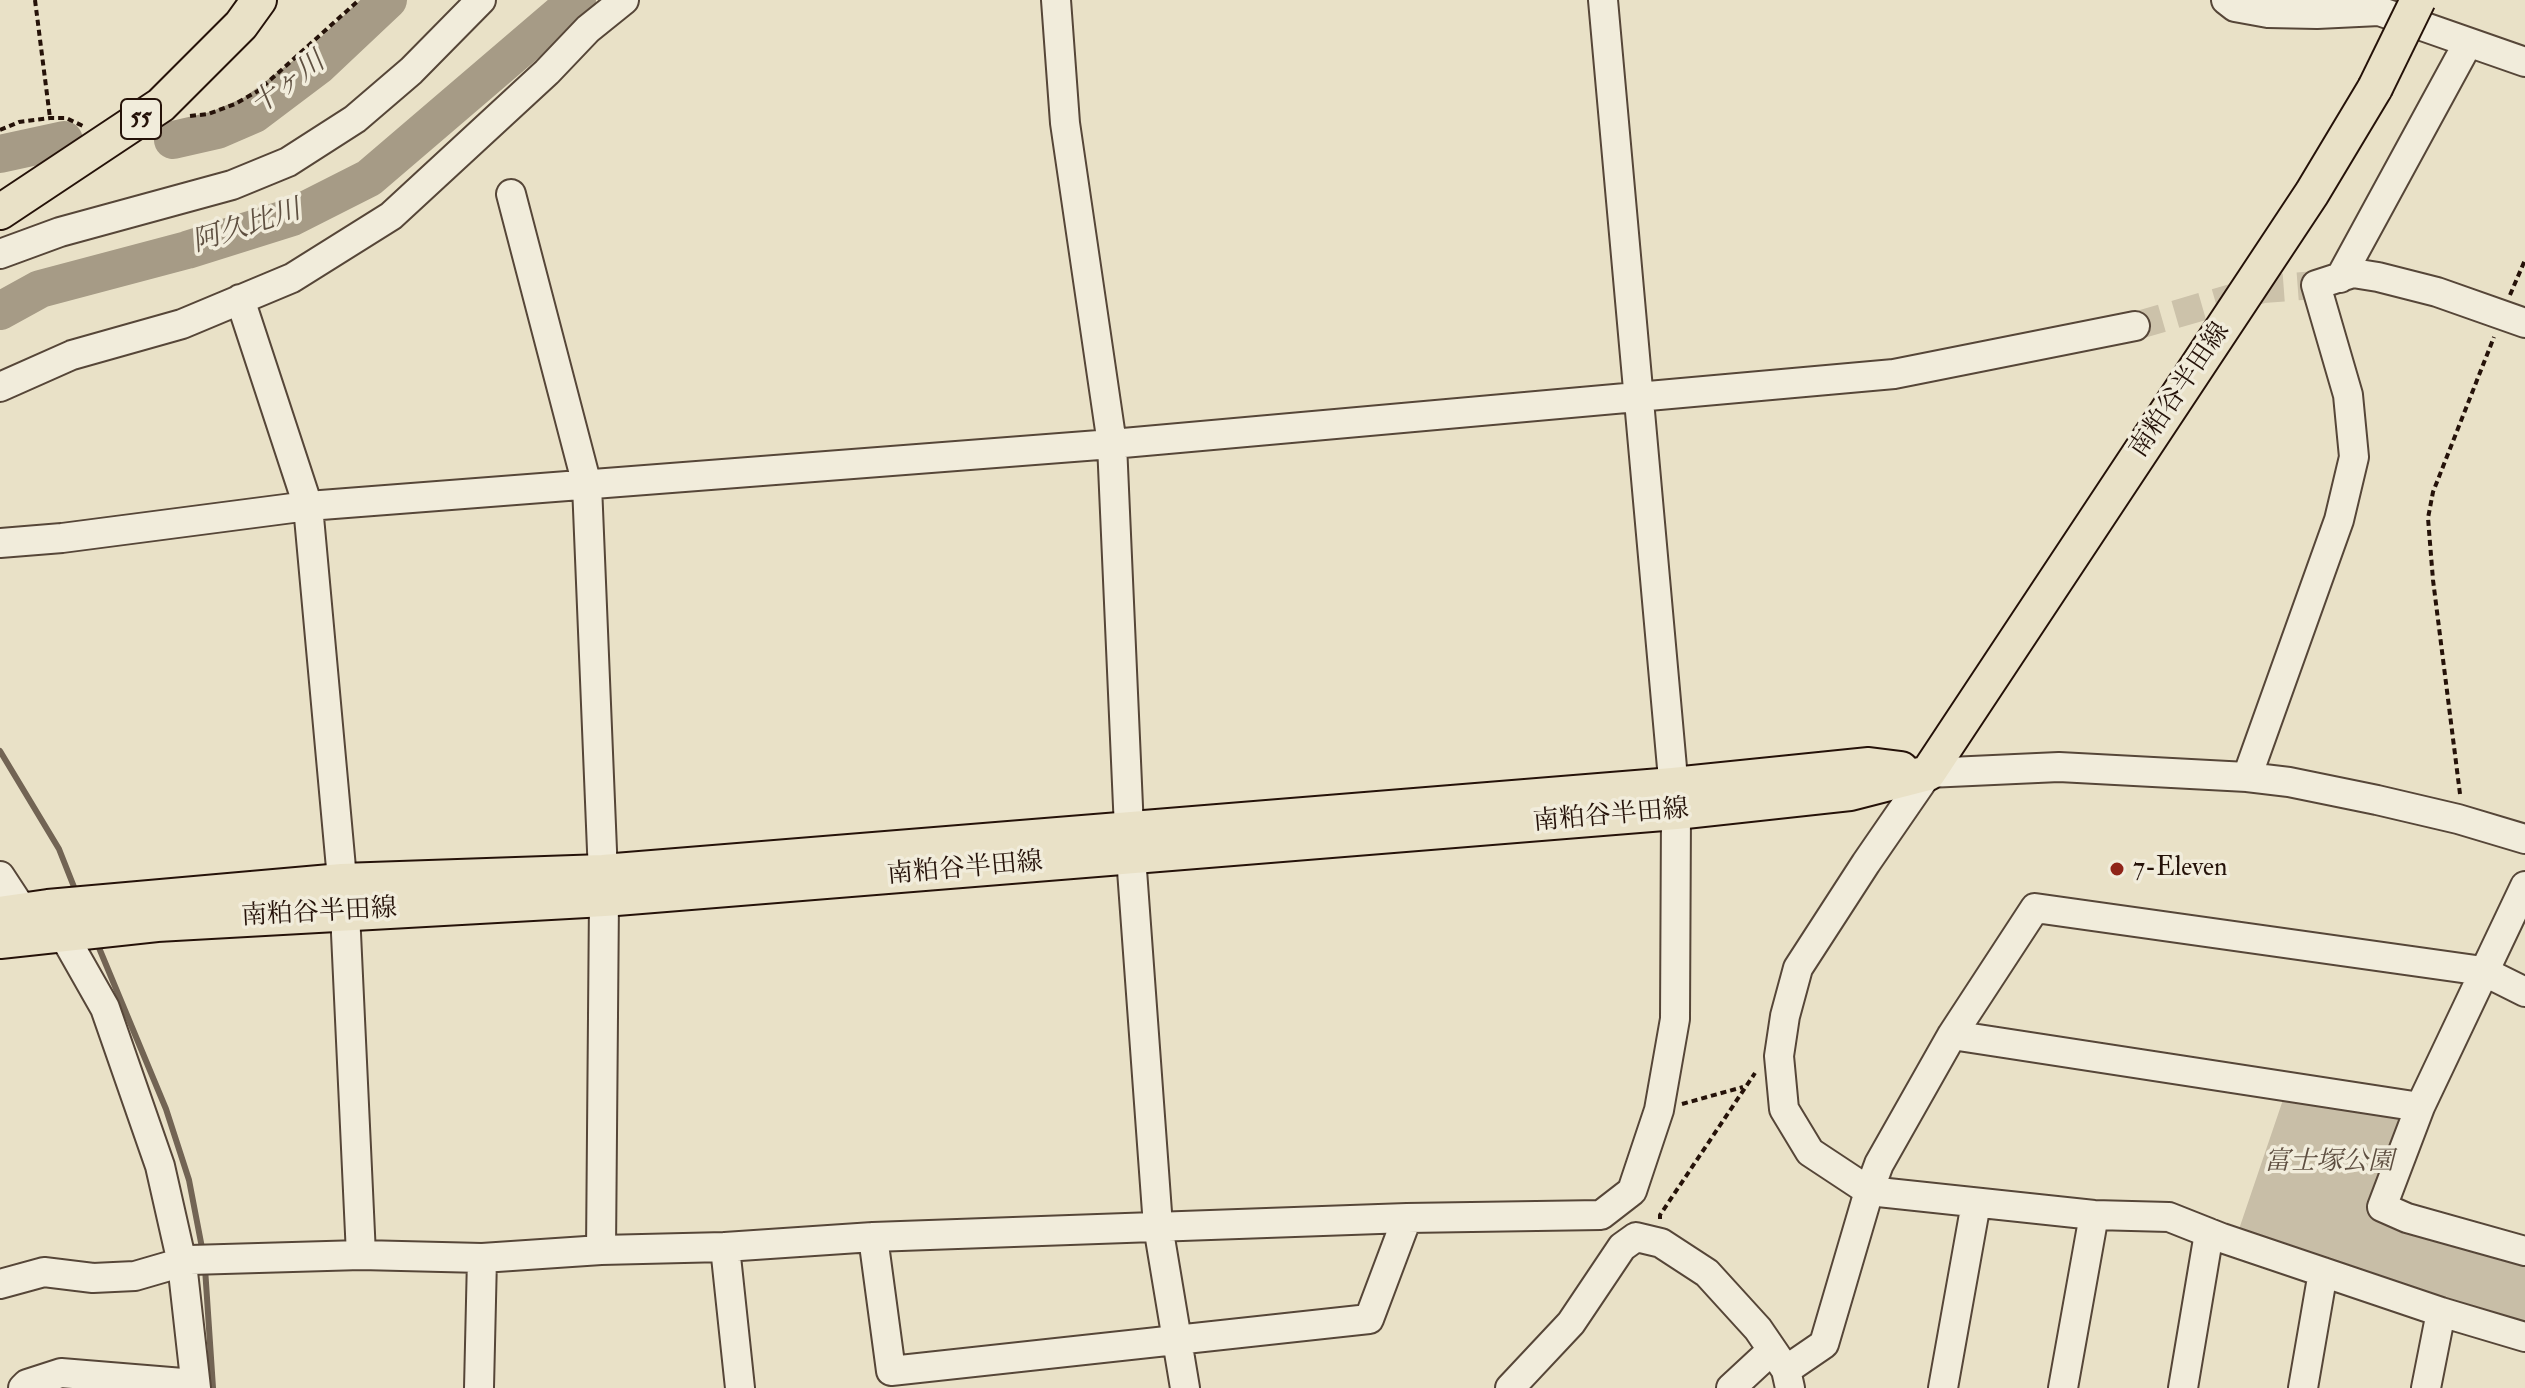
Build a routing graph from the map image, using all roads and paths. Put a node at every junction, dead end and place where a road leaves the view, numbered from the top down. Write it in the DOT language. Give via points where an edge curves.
graph roads {
  1 [pos="35,0"];
  2 [pos="259,0"];
  3 [pos="359,0"];
  4 [pos="481,0"];
  5 [pos="624,0"];
  6 [pos="1056,0"];
  7 [pos="1603,0"];
  8 [pos="2226,0"];
  9 [pos="2418,0"];
  10 [pos="2468,43"];
  11 [pos="2525,62"];
  12 [pos="165,101"];
  13 [pos="50,118"];
  14 [pos="0,130"];
  15 [pos="103,144"];
  16 [pos="511,194"];
  17 [pos="0,212"];
  18 [pos="0,254"];
  19 [pos="2525,260"];
  20 [pos="2340,278"];
  21 [pos="240,299"];
  22 [pos="2514,318"];
  23 [pos="2135,326"];
  24 [pos="0,387"];
  25 [pos="1637,398"];
  26 [pos="1112,444"];
  27 [pos="587,485"];
  28 [pos="308,506"];
  29 [pos="0,543"];
  30 [pos="1928,773"];
  31 [pos="2247,777"];
  32 [pos="1675,798"];
  33 [pos="2458,819"];
  34 [pos="2525,839"];
  35 [pos="1130,842"];
  36 [pos="0,876"];
  37 [pos="604,885"];
  38 [pos="2525,886"];
  39 [pos="344,897"];
  40 [pos="33,916"];
  41 [pos="0,941"];
  42 [pos="2483,971"];
  43 [pos="2525,992"];
  44 [pos="1952,1035"];
  45 [pos="1779,1056"];
  46 [pos="1746,1087"];
  47 [pos="2420,1107"];
  48 [pos="1659,1110"];
  49 [pos="1869,1191"];
  50 [pos="1976,1203"];
  51 [pos="2094,1215"];
  52 [pos="1407,1218"];
  53 [pos="1158,1226"];
  54 [pos="2209,1233"];
  55 [pos="873,1237"];
  56 [pos="1661,1243"];
  57 [pos="2522,1243"];
  58 [pos="725,1247"];
  59 [pos="601,1250"];
  60 [pos="361,1255"];
  61 [pos="482,1258"];
  62 [pos="186,1261"];
  63 [pos="2323,1272"];
  64 [pos="0,1284"];
  65 [pos="2441,1312"];
  66 [pos="2525,1337"];
  67 [pos="1178,1340"];
  68 [pos="1782,1369"];
  69 [pos="196,1386"];
  70 [pos="23,1388"];
  71 [pos="479,1388"];
  72 [pos="740,1388"];
  73 [pos="1185,1388"];
  74 [pos="1510,1388"];
  75 [pos="1731,1388"];
  76 [pos="1943,1388"];
  77 [pos="2063,1388"];
  78 [pos="2183,1388"];
  79 [pos="2303,1388"];
  80 [pos="2426,1388"];
  1 -- 13 [label="path"];
  2 -- 12 [label="main road, 55"];
  3 -- 12 [label="path" via="258,91 235,104 190,116"];
  4 -- 18 [label="street" via="355,119 288,162 232,185"];
  5 -- 21 [label="street" via="391,216 292,278"];
  6 -- 26 [label="street" via="1065,123"];
  7 -- 25 [label="street"];
  8 -- 10 [label="street" via="2235,7 2268,13 2379,11"];
  9 -- 30 [label="main road, 南粕谷半田線, bridge" via="2375,88 2312,193"];
  10 -- 11 [label="street"];
  10 -- 20 [label="street"];
  12 -- 15 [label="main road, 55"];
  13 -- 14 [label="path"];
  13 -- 15 [label="path" via="80,123"];
  15 -- 17 [label="main road, 55"];
  16 -- 27 [label="street"];
  19 -- 22 [label="path"];
  20 -- 22 [label="street" via="2353,273 2378,277"];
  20 -- 31 [label="street" via="2316,285 2348,395 2354,457 2339,520"];
  21 -- 24 [label="street" via="182,324 72,355"];
  21 -- 28 [label="street"];
  22 -- 33 [label="path" via="2430,503 2433,580 2461,806"];
  23 -- 25 [label="street" via="1894,374"];
  25 -- 26 [label="street"];
  25 -- 32 [label="street"];
  26 -- 27 [label="street"];
  26 -- 35 [label="street"];
  27 -- 28 [label="street"];
  27 -- 37 [label="street"];
  28 -- 29 [label="street"];
  28 -- 39 [label="street"];
  30 -- 31 [label="street" via="2059,767"];
  30 -- 32 [label="main road, 南粕谷半田線" via="1869,765"];
  30 -- 45 [label="street" via="1798,968"];
  31 -- 33 [label="street"];
  32 -- 35 [label="main road, 南粕谷半田線"];
  32 -- 48 [label="street" via="1675,1019"];
  33 -- 34 [label="street"];
  35 -- 37 [label="main road, 南粕谷半田線"];
  35 -- 53 [label="street"];
  36 -- 40 [label="street"];
  37 -- 39 [label="main road, 南粕谷半田線"];
  37 -- 59 [label="street"];
  38 -- 42 [label="street"];
  39 -- 40 [label="main road, 南粕谷半田線"];
  39 -- 60 [label="street"];
  40 -- 41 [label="main road, 南粕谷半田線"];
  40 -- 62 [label="street" via="105,1008 160,1166"];
  42 -- 43 [label="street"];
  42 -- 44 [label="street" via="2035,908"];
  42 -- 47 [label="street"];
  44 -- 47 [label="street"];
  44 -- 49 [label="street"];
  45 -- 46 [label="path" via="1763,1061"];
  45 -- 49 [label="street" via="1784,1109 1810,1152"];
  46 -- 48 [label="path"];
  46 -- 56 [label="path" via="1660,1215"];
  47 -- 57 [label="street" via="2382,1207 2407,1218"];
  48 -- 52 [label="street" via="1632,1191 1601,1215"];
  49 -- 50 [label="street"];
  49 -- 68 [label="street" via="1824,1344"];
  50 -- 51 [label="street"];
  50 -- 76 [label="street"];
  51 -- 54 [label="street" via="2169,1217"];
  51 -- 77 [label="street"];
  52 -- 53 [label="street"];
  52 -- 67 [label="street" via="1369,1319"];
  53 -- 55 [label="street"];
  53 -- 67 [label="street"];
  54 -- 63 [label="street"];
  54 -- 78 [label="street"];
  55 -- 58 [label="street"];
  55 -- 67 [label="street" via="891,1371"];
  56 -- 68 [label="street" via="1707,1273 1758,1329"];
  56 -- 74 [label="street" via="1636,1237 1622,1247 1571,1323"];
  58 -- 59 [label="street"];
  58 -- 72 [label="street"];
  59 -- 61 [label="street"];
  60 -- 61 [label="street"];
  60 -- 62 [label="street"];
  61 -- 71 [label="street"];
  62 -- 64 [label="street" via="135,1276 44,1272"];
  62 -- 69 [label="street"];
  63 -- 65 [label="street"];
  63 -- 79 [label="street"];
  65 -- 66 [label="street"];
  65 -- 80 [label="street"];
  67 -- 73 [label="street"];
  68 -- 75 [label="street"];
  69 -- 70 [label="street" via="61,1373"];
}
